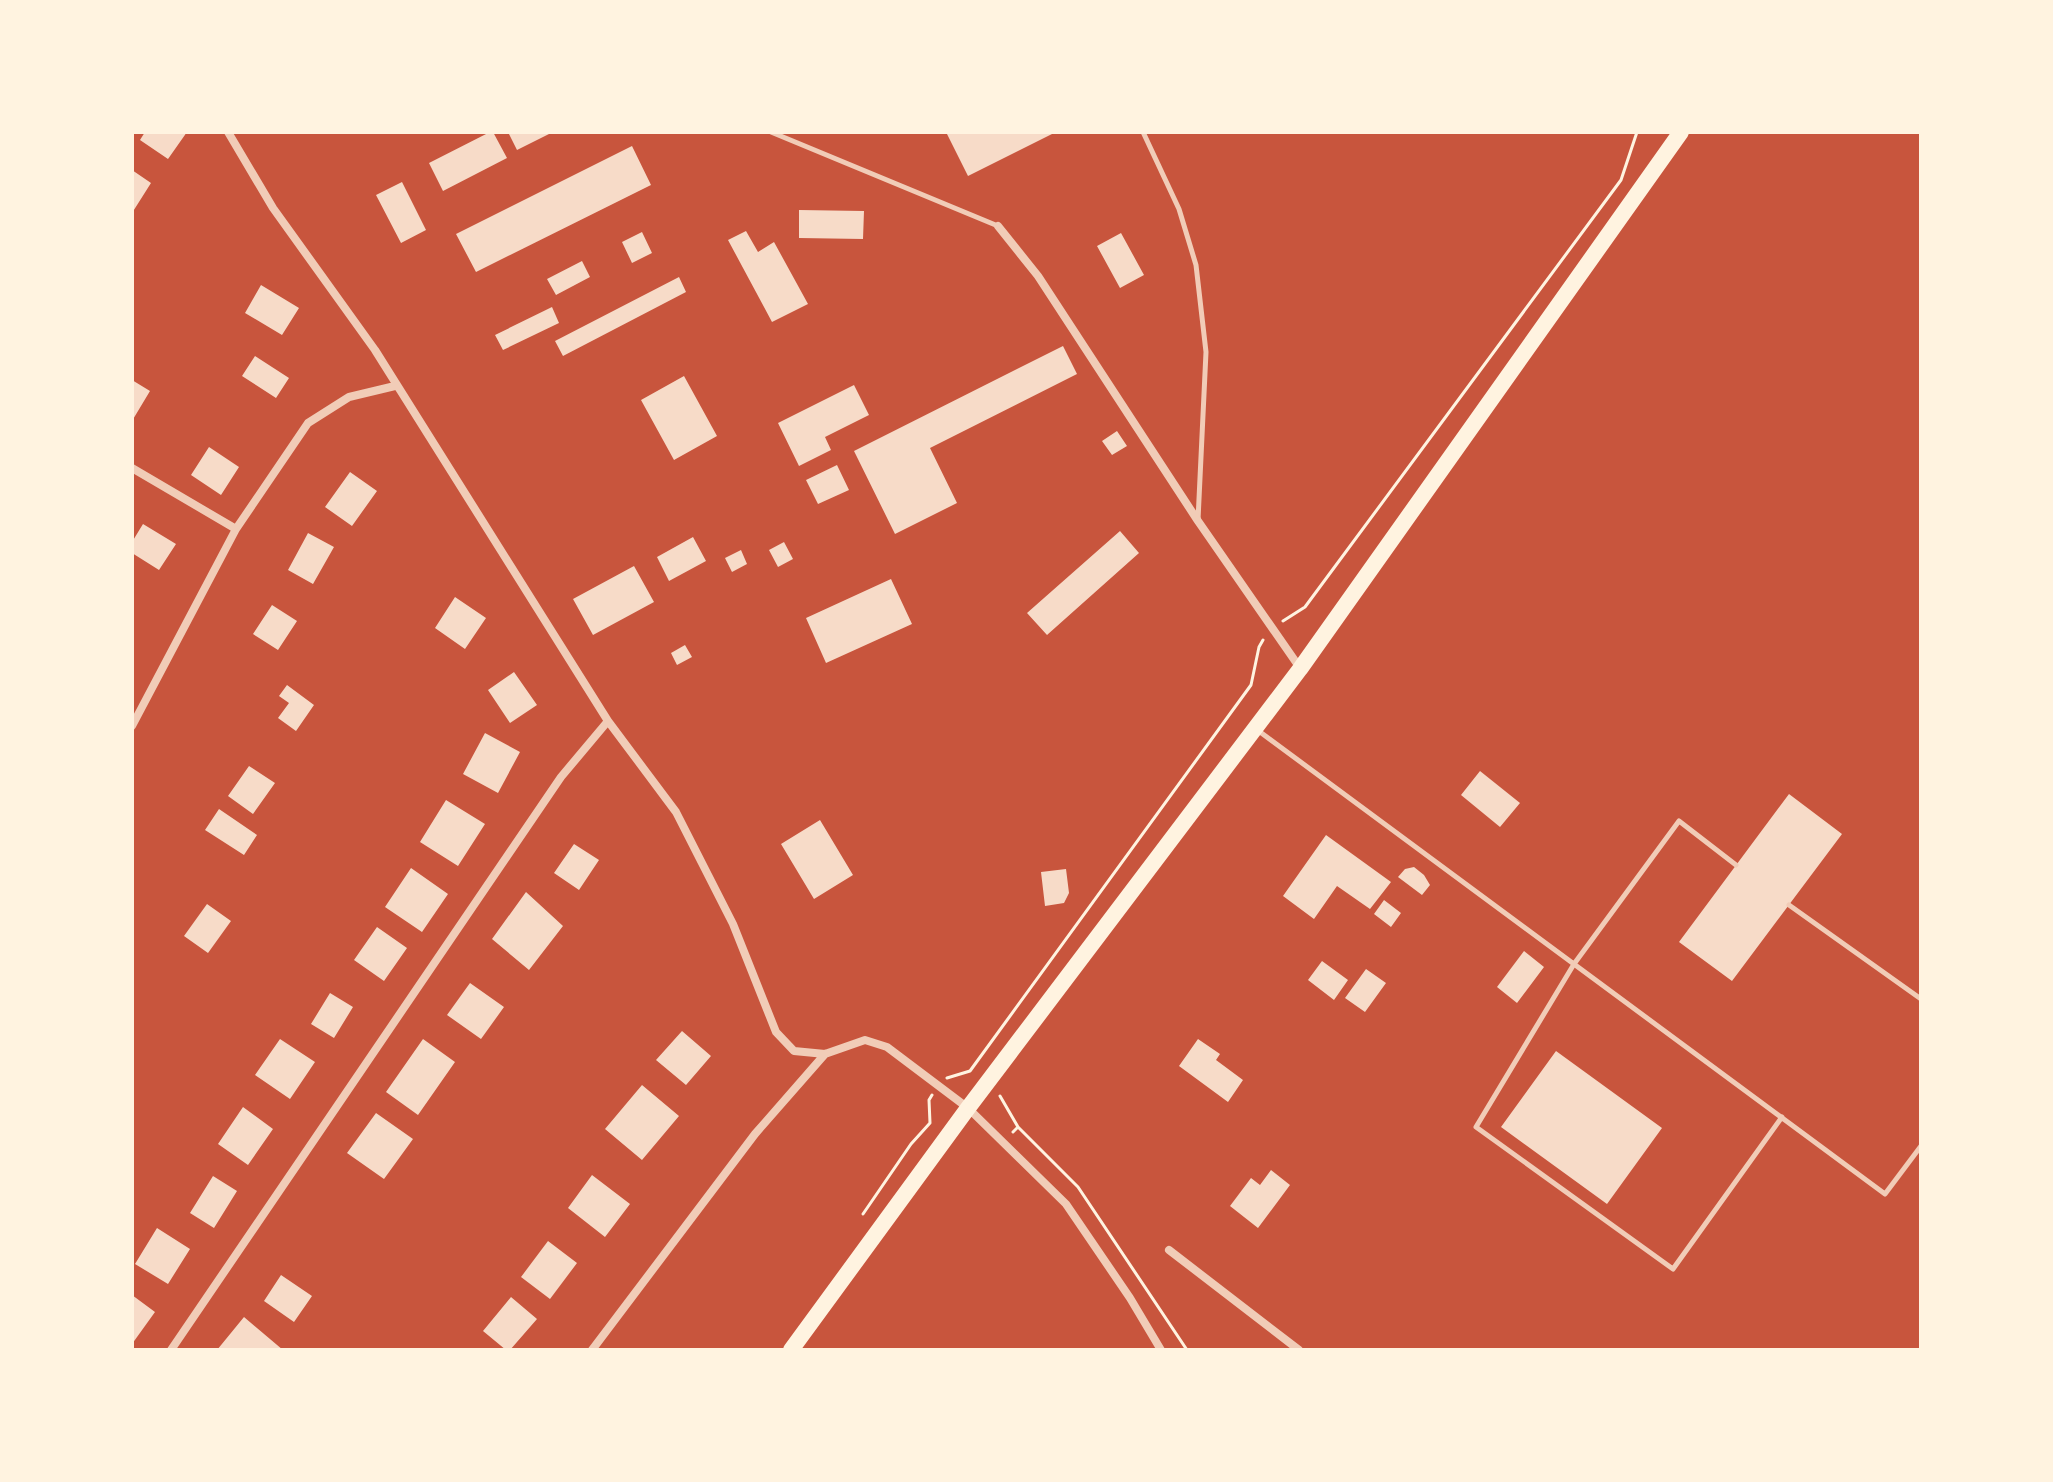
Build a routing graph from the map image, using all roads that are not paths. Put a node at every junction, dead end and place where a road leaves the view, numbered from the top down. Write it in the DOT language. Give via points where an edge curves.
graph roads {
  1 [pos="228,132"];
  2 [pos="771,132"];
  3 [pos="1143,132"];
  4 [pos="1681,132"];
  5 [pos="998,226"];
  6 [pos="395,386"];
  7 [pos="132,468"];
  8 [pos="1198,521"];
  9 [pos="236,529"];
  10 [pos="1300,669"];
  11 [pos="608,721"];
  12 [pos="132,726"];
  13 [pos="1255,728"];
  14 [pos="1736,865"];
  15 [pos="1789,905"];
  16 [pos="1574,964"];
  17 [pos="1921,999"];
  18 [pos="825,1054"];
  19 [pos="968,1108"];
  20 [pos="1782,1117"];
  21 [pos="1921,1146"];
  22 [pos="1169,1250"];
  23 [pos="171,1350"];
  24 [pos="592,1350"];
  25 [pos="791,1350"];
  26 [pos="1161,1350"];
  27 [pos="1299,1350"];
  1 -- 6 [label="street" via="273,208"];
  2 -- 5 [label="lane"];
  3 -- 8 [label="lane" via="1179,209 1196,265 1206,352"];
  4 -- 10 [label="main road"];
  5 -- 8 [label="street" via="1047,289"];
  6 -- 9 [label="street" via="349,397 308,423"];
  6 -- 11 [label="street"];
  7 -- 9 [label="street"];
  8 -- 10 [label="street"];
  9 -- 12 [label="street"];
  10 -- 13 [label="main road"];
  11 -- 18 [label="street" via="676,812 733,924 776,1032 794,1051"];
  11 -- 23 [label="street" via="561,777"];
  13 -- 16 [label="lane"];
  13 -- 19 [label="main road"];
  14 -- 16 [label="lane" via="1679,821"];
  15 -- 17 [label="lane"];
  16 -- 20 [label="lane"];
  16 -- 20 [label="lane" via="1476,1127 1673,1269"];
  18 -- 19 [label="street" via="865,1040 887,1047"];
  18 -- 24 [label="street" via="755,1134"];
  19 -- 25 [label="main road"];
  19 -- 26 [label="street" via="1066,1204"];
  20 -- 21 [label="lane" via="1885,1194"];
  22 -- 27 [label="street"];
}
